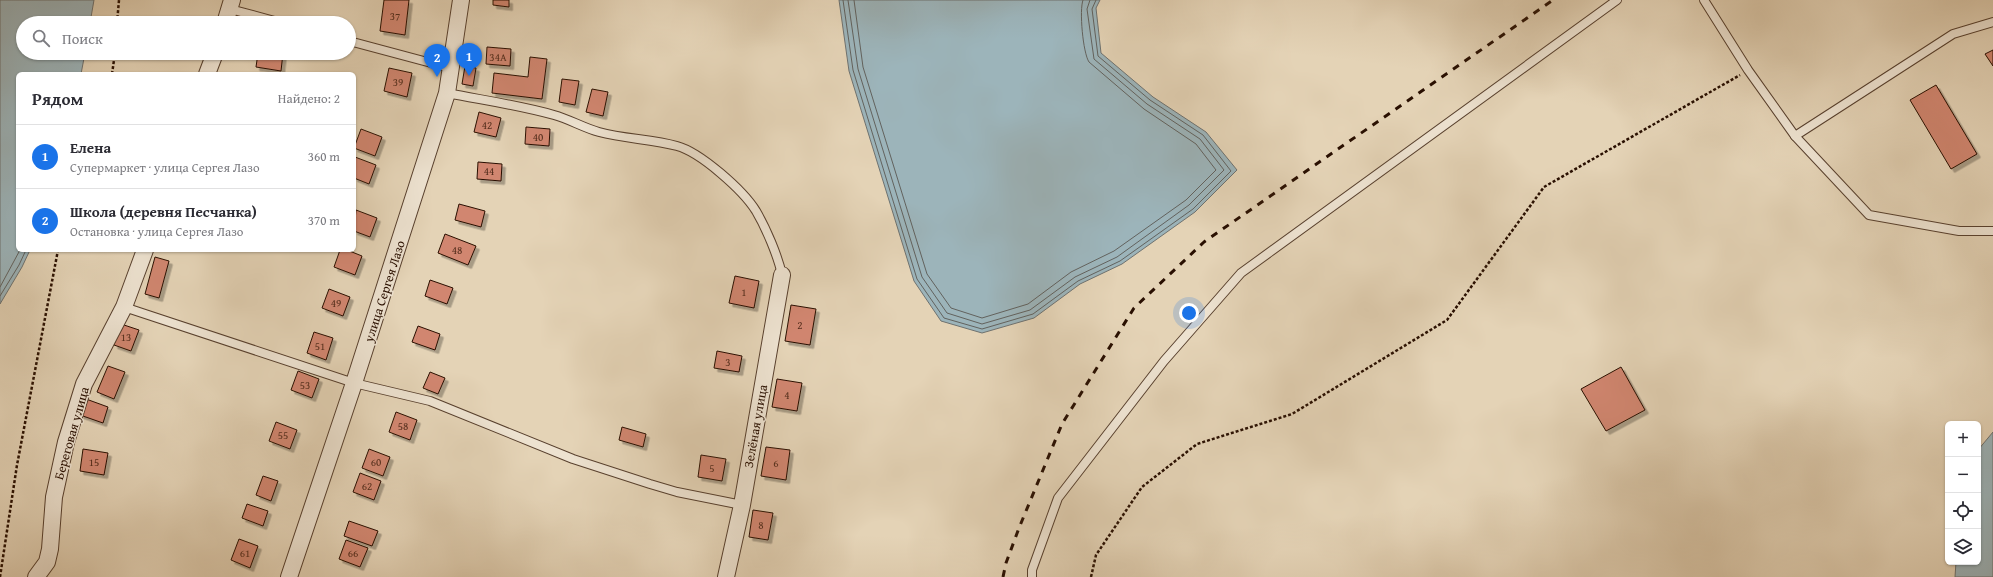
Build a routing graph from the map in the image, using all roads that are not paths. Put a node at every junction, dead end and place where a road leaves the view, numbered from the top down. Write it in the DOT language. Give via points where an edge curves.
graph roads {
  1 [pos="461,0"];
  2 [pos="1617,0"];
  3 [pos="1704,0"];
  4 [pos="229,11"];
  5 [pos="251,16"];
  6 [pos="1993,22"];
  7 [pos="356,43"];
  8 [pos="212,60"];
  9 [pos="450,68"];
  10 [pos="208,72"];
  11 [pos="447,93"];
  12 [pos="1795,136"];
  13 [pos="1993,231"];
  14 [pos="144,252"];
  15 [pos="782,275"];
  16 [pos="124,307"];
  17 [pos="354,383"];
  18 [pos="742,505"];
  19 [pos="36,577"];
  20 [pos="289,577"];
  21 [pos="726,577"];
  22 [pos="1032,577"];
  1 -- 9 [label="street, улица Сергея Лазо"];
  2 -- 22 [label="lane" via="1241,273 1164,362 1058,498 1032,570"];
  3 -- 12 [label="lane" via="1748,70"];
  4 -- 5 [label="lane"];
  6 -- 12 [label="lane" via="1953,34"];
  7 -- 9 [label="lane"];
  8 -- 10 [label="street"];
  9 -- 11 [label="street, улица Сергея Лазо"];
  11 -- 15 [label="lane" via="554,115 598,132 690,150 745,196 756,211 779,262"];
  11 -- 17 [label="street, улица Сергея Лазо"];
  12 -- 13 [label="lane" via="1869,215 1959,231"];
  14 -- 16 [label="street, Береговая улица"];
  15 -- 18 [label="street, Зелёная улица"];
  16 -- 17 [label="lane"];
  16 -- 19 [label="street, Береговая улица" via="84,384 66,442 54,498 47,562"];
  17 -- 18 [label="lane" via="430,401 573,459 670,490"];
  17 -- 20 [label="street, улица Сергея Лазо"];
  18 -- 21 [label="street, Зелёная улица"];
}
